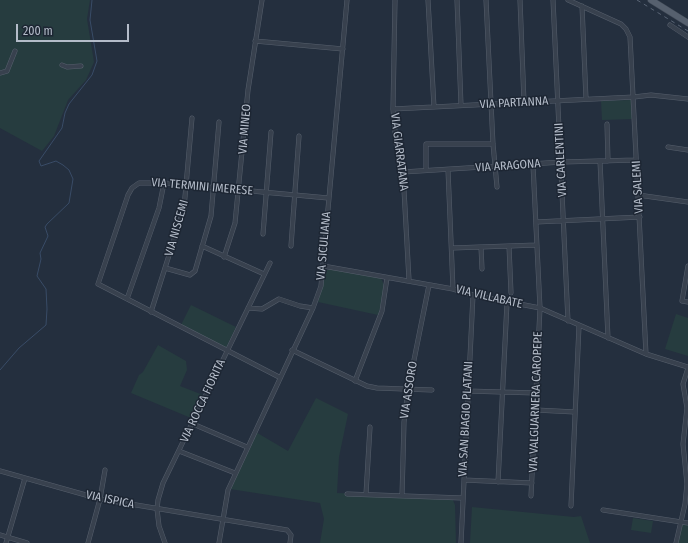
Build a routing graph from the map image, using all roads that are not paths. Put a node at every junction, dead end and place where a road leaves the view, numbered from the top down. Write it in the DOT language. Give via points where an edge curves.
graph roads {
  1 [pos="262,0"];
  2 [pos="347,0"];
  3 [pos="395,0"];
  4 [pos="428,0"];
  5 [pos="457,0"];
  6 [pos="486,0"];
  7 [pos="520,0"];
  8 [pos="553,0"];
  9 [pos="568,0"];
  10 [pos="651,0"];
  11 [pos="582,6"];
  12 [pos="688,23"];
  13 [pos="670,25"];
  14 [pos="688,37"];
  15 [pos="255,41"];
  16 [pos="343,49"];
  17 [pos="15,51"];
  18 [pos="62,65"];
  19 [pos="81,66"];
  20 [pos="0,73"];
  21 [pos="634,97"];
  22 [pos="586,99"];
  23 [pos="688,99"];
  24 [pos="558,100"];
  25 [pos="524,102"];
  26 [pos="490,104"];
  27 [pos="461,105"];
  28 [pos="434,107"];
  29 [pos="393,109"];
  30 [pos="192,118"];
  31 [pos="219,122"];
  32 [pos="607,124"];
  33 [pos="271,132"];
  34 [pos="299,136"];
  35 [pos="492,144"];
  36 [pos="668,147"];
  37 [pos="688,150"];
  38 [pos="636,160"];
  39 [pos="600,161"];
  40 [pos="608,161"];
  41 [pos="562,162"];
  42 [pos="533,165"];
  43 [pos="495,167"];
  44 [pos="426,170"];
  45 [pos="448,170"];
  46 [pos="404,172"];
  47 [pos="164,183"];
  48 [pos="188,185"];
  49 [pos="497,186"];
  50 [pos="213,188"];
  51 [pos="239,190"];
  52 [pos="266,193"];
  53 [pos="296,195"];
  54 [pos="638,195"];
  55 [pos="328,198"];
  56 [pos="688,202"];
  57 [pos="640,217"];
  58 [pos="602,218"];
  59 [pos="564,220"];
  60 [pos="536,222"];
  61 [pos="264,234"];
  62 [pos="537,245"];
  63 [pos="202,246"];
  64 [pos="291,246"];
  65 [pos="509,246"];
  66 [pos="452,248"];
  67 [pos="481,248"];
  68 [pos="224,257"];
  69 [pos="270,263"];
  70 [pos="323,266"];
  71 [pos="688,266"];
  72 [pos="165,268"];
  73 [pos="482,269"];
  74 [pos="264,274"];
  75 [pos="387,278"];
  76 [pos="409,280"];
  77 [pos="429,285"];
  78 [pos="453,289"];
  79 [pos="511,293"];
  80 [pos="473,296"];
  81 [pos="127,299"];
  82 [pos="507,302"];
  83 [pos="688,302"];
  84 [pos="248,308"];
  85 [pos="313,308"];
  86 [pos="540,308"];
  87 [pos="151,312"];
  88 [pos="568,321"];
  89 [pos="579,326"];
  90 [pos="608,338"];
  91 [pos="292,350"];
  92 [pos="227,351"];
  93 [pos="646,354"];
  94 [pos="688,368"];
  95 [pos="279,377"];
  96 [pos="355,381"];
  97 [pos="408,390"];
  98 [pos="432,390"];
  99 [pos="467,391"];
  100 [pos="503,391"];
  101 [pos="536,393"];
  102 [pos="536,410"];
  103 [pos="575,412"];
  104 [pos="193,424"];
  105 [pos="370,427"];
  106 [pos="247,447"];
  107 [pos="179,452"];
  108 [pos="105,470"];
  109 [pos="0,472"];
  110 [pos="235,473"];
  111 [pos="25,478"];
  112 [pos="464,480"];
  113 [pos="498,482"];
  114 [pos="532,483"];
  115 [pos="347,494"];
  116 [pos="366,494"];
  117 [pos="402,496"];
  118 [pos="531,496"];
  119 [pos="463,498"];
  120 [pos="100,499"];
  121 [pos="571,506"];
  122 [pos="157,509"];
  123 [pos="603,510"];
  124 [pos="223,520"];
  125 [pos="679,522"];
  126 [pos="688,523"];
  127 [pos="0,535"];
  128 [pos="8,537"];
  129 [pos="6,543"];
  130 [pos="27,543"];
  131 [pos="88,543"];
  132 [pos="165,543"];
  133 [pos="219,543"];
  134 [pos="290,543"];
  135 [pos="461,543"];
  136 [pos="676,543"];
  1 -- 15 [label="street, VIA MINEO"];
  2 -- 16 [label="street, VIA SICULIANA"];
  3 -- 29 [label="street, VIA GIARRATANA"];
  4 -- 28 [label="street"];
  5 -- 27 [label="street"];
  6 -- 26 [label="street"];
  7 -- 25 [label="street"];
  8 -- 24 [label="street, VIA CARLENTINI"];
  9 -- 11 [label="street"];
  10 -- 12 [label="main road"];
  11 -- 21 [label="street, VIA SALEMI" via="621,24 627,30 630,39"];
  11 -- 22 [label="street"];
  13 -- 14 [label="street"];
  15 -- 16 [label="street"];
  15 -- 51 [label="street, VIA MINEO"];
  16 -- 55 [label="street, VIA SICULIANA"];
  17 -- 20 [label="street" via="7,71"];
  18 -- 19 [label="street"];
  21 -- 22 [label="street, VIA PARTANNA"];
  21 -- 23 [label="street, VIA PARTANNA" via="656,95"];
  21 -- 38 [label="street, VIA SALEMI"];
  22 -- 24 [label="street, VIA PARTANNA"];
  24 -- 25 [label="street, VIA PARTANNA"];
  24 -- 41 [label="street, VIA CARLENTINI"];
  25 -- 26 [label="street, VIA PARTANNA"];
  26 -- 27 [label="street, VIA PARTANNA"];
  26 -- 35 [label="street"];
  27 -- 28 [label="street, VIA PARTANNA"];
  28 -- 29 [label="street, VIA PARTANNA"];
  29 -- 46 [label="street, VIA GIARRATANA" via="396,143"];
  30 -- 48 [label="street, VIA NISCEMI"];
  31 -- 50 [label="street"];
  32 -- 40 [label="street"];
  33 -- 52 [label="street"];
  34 -- 53 [label="street"];
  35 -- 43 [label="street"];
  35 -- 44 [label="street" via="426,144"];
  36 -- 37 [label="street"];
  38 -- 40 [label="street, VIA ARAGONA"];
  38 -- 54 [label="street, VIA SALEMI"];
  39 -- 40 [label="street, VIA ARAGONA"];
  39 -- 41 [label="street, VIA ARAGONA"];
  39 -- 58 [label="street"];
  41 -- 42 [label="street, VIA ARAGONA"];
  41 -- 59 [label="street, VIA CARLENTINI"];
  42 -- 43 [label="street, VIA ARAGONA"];
  42 -- 60 [label="street, VIA VALGUARNERA CAROPEPE"];
  43 -- 45 [label="street, VIA ARAGONA"];
  43 -- 49 [label="street"];
  44 -- 45 [label="street, VIA ARAGONA"];
  44 -- 46 [label="street, VIA ARAGONA"];
  45 -- 66 [label="street"];
  46 -- 76 [label="street, VIA GIARRATANA"];
  47 -- 48 [label="street, VIA TERMINI IMERESE"];
  47 -- 81 [label="street" via="159,208"];
  47 -- 81 [label="street, VIA TERMINI IMERESE" via="139,183 130,190 98,284"];
  48 -- 50 [label="street, VIA TERMINI IMERESE"];
  48 -- 72 [label="street, VIA NISCEMI" via="184,210"];
  50 -- 51 [label="street, VIA TERMINI IMERESE"];
  50 -- 63 [label="street" via="210,218"];
  51 -- 52 [label="street, VIA TERMINI IMERESE"];
  51 -- 68 [label="street, VIA MINEO" via="234,229"];
  52 -- 53 [label="street, VIA TERMINI IMERESE"];
  52 -- 61 [label="street"];
  53 -- 55 [label="street, VIA TERMINI IMERESE"];
  53 -- 64 [label="street"];
  54 -- 56 [label="street"];
  54 -- 57 [label="street, VIA SALEMI"];
  55 -- 70 [label="street, VIA SICULIANA"];
  57 -- 58 [label="street"];
  57 -- 93 [label="street, VIA SALEMI"];
  58 -- 59 [label="street"];
  58 -- 90 [label="street"];
  59 -- 60 [label="street"];
  59 -- 88 [label="street, VIA CARLENTINI"];
  60 -- 62 [label="street, VIA VALGUARNERA CAROPEPE"];
  62 -- 65 [label="street"];
  62 -- 86 [label="street, VIA VALGUARNERA CAROPEPE"];
  63 -- 68 [label="street"];
  63 -- 72 [label="street" via="192,274"];
  65 -- 67 [label="street"];
  65 -- 79 [label="street"];
  66 -- 67 [label="street"];
  66 -- 78 [label="street"];
  67 -- 73 [label="street"];
  68 -- 74 [label="street"];
  69 -- 74 [label="street, VIA ROCCA FIORITA"];
  70 -- 75 [label="street, VIA VILLABATE"];
  70 -- 85 [label="street, VIA SICULIANA" via="321,286"];
  71 -- 83 [label="street" via="682,301"];
  72 -- 87 [label="street, VIA NISCEMI"];
  74 -- 84 [label="street, VIA ROCCA FIORITA"];
  75 -- 76 [label="street, VIA VILLABATE"];
  75 -- 96 [label="street" via="382,311"];
  76 -- 77 [label="street, VIA VILLABATE"];
  77 -- 78 [label="street, VIA VILLABATE"];
  77 -- 97 [label="street, VIA ASSORO"];
  78 -- 80 [label="street, VIA VILLABATE"];
  80 -- 82 [label="street, VIA VILLABATE"];
  80 -- 99 [label="street, VIA SAN BIAGIO PLATANI"];
  81 -- 87 [label="street"];
  82 -- 86 [label="street, VIA VILLABATE"];
  82 -- 100 [label="street"];
  84 -- 85 [label="street" via="262,310 280,299"];
  84 -- 92 [label="street, VIA ROCCA FIORITA"];
  85 -- 91 [label="street, VIA SICULIANA"];
  86 -- 88 [label="street, VIA VILLABATE"];
  86 -- 101 [label="street, VIA VALGUARNERA CAROPEPE"];
  87 -- 92 [label="street"];
  88 -- 89 [label="street, VIA VILLABATE"];
  89 -- 90 [label="street, VIA VILLABATE"];
  89 -- 103 [label="street"];
  90 -- 93 [label="street, VIA VILLABATE"];
  91 -- 95 [label="street, VIA SICULIANA"];
  91 -- 96 [label="street"];
  92 -- 95 [label="street"];
  92 -- 104 [label="street, VIA ROCCA FIORITA"];
  93 -- 94 [label="street, VIA VILLABATE"];
  94 -- 125 [label="street" via="683,384 687,408 683,444 687,484 685,504"];
  95 -- 106 [label="street, VIA SICULIANA"];
  96 -- 97 [label="street" via="377,388"];
  97 -- 98 [label="street"];
  97 -- 117 [label="street, VIA ASSORO" via="404,422"];
  99 -- 100 [label="street"];
  99 -- 112 [label="street, VIA SAN BIAGIO PLATANI"];
  100 -- 101 [label="street"];
  100 -- 113 [label="street"];
  101 -- 102 [label="street, VIA VALGUARNERA CAROPEPE"];
  102 -- 103 [label="street"];
  102 -- 114 [label="street, VIA VALGUARNERA CAROPEPE"];
  103 -- 121 [label="street"];
  104 -- 106 [label="street"];
  104 -- 107 [label="street, VIA ROCCA FIORITA"];
  105 -- 116 [label="street"];
  106 -- 110 [label="street, VIA SICULIANA"];
  107 -- 110 [label="street"];
  107 -- 122 [label="street, VIA ROCCA FIORITA" via="158,497"];
  108 -- 120 [label="street"];
  109 -- 111 [label="street, VIA ISPICA"];
  110 -- 124 [label="street, VIA SICULIANA" via="228,490"];
  111 -- 120 [label="street, VIA ISPICA"];
  111 -- 128 [label="street"];
  112 -- 113 [label="street"];
  112 -- 119 [label="street, VIA SAN BIAGIO PLATANI"];
  113 -- 114 [label="street"];
  114 -- 118 [label="street, VIA VALGUARNERA CAROPEPE"];
  115 -- 116 [label="street"];
  116 -- 117 [label="street"];
  117 -- 119 [label="street"];
  119 -- 135 [label="street, VIA SAN BIAGIO PLATANI"];
  120 -- 122 [label="street, VIA ISPICA"];
  120 -- 131 [label="street"];
  122 -- 124 [label="street, VIA ISPICA"];
  122 -- 132 [label="street, VIA ROCCA FIORITA"];
  123 -- 125 [label="street"];
  124 -- 133 [label="street, VIA SICULIANA"];
  124 -- 134 [label="street, VIA ISPICA" via="287,530 290,532"];
  125 -- 126 [label="street"];
  125 -- 136 [label="street"];
  127 -- 128 [label="street"];
  128 -- 129 [label="street"];
  128 -- 130 [label="street"];
}
